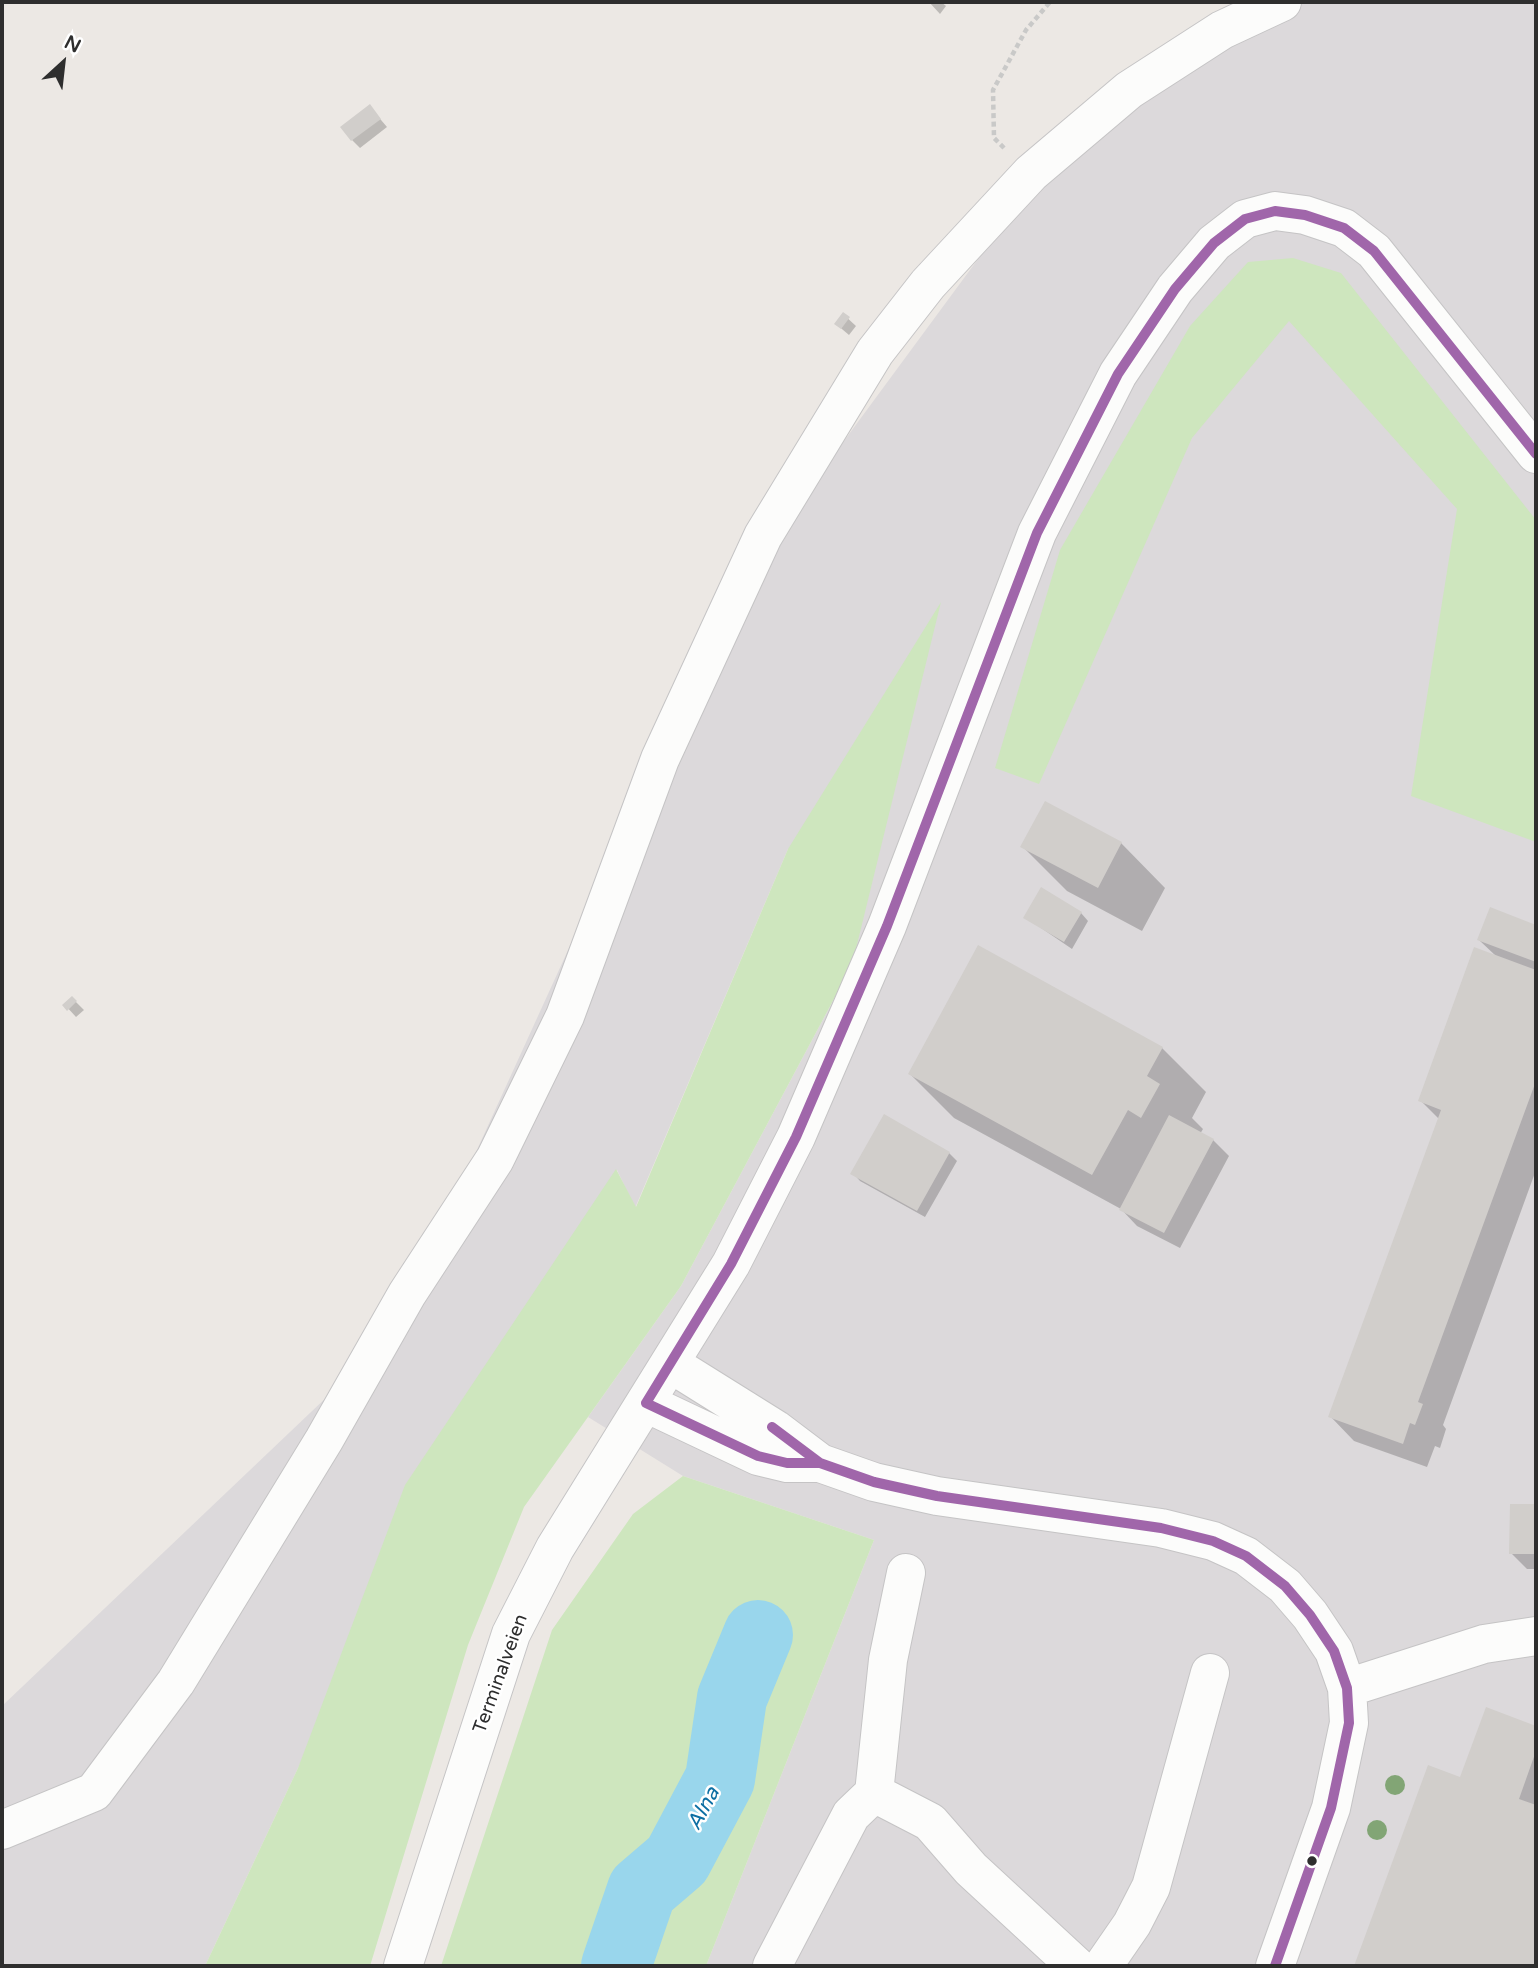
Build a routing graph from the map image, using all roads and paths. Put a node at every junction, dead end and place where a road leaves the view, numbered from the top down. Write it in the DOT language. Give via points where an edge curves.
graph roads {
  1 [pos="1050,2"];
  2 [pos="1282,2"];
  3 [pos="1031,173"];
  4 [pos="1536,454"];
  5 [pos="671,1364"];
  6 [pos="646,1403"];
  7 [pos="820,1462"];
  8 [pos="906,1573"];
  9 [pos="1536,1636"];
  10 [pos="1209,1674"];
  11 [pos="1347,1688"];
  12 [pos="874,1793"];
  13 [pos="2,1830"];
  14 [pos="403,1966"];
  15 [pos="772,1966"];
  16 [pos="1076,1966"];
  17 [pos="1102,1966"];
  18 [pos="1275,1966"];
  1 -- 3 [label="path" via="1026,30 993,90 994,138"];
  2 -- 3 [label="street" via="1222,30 1129,90"];
  3 -- 13 [label="street" via="928,284 876,352 763,536 660,759 565,1016 495,1159 407,1294 176,1682 94,1792"];
  4 -- 5 [label="street, Terminalveien" via="1374,251 1344,228 1306,215 1275,211 1245,219 1214,243 1175,289 1118,374 1069,465 1002,617 905,881 820,1086 731,1264"];
  5 -- 6 [label="street, Terminalveien"];
  5 -- 7 [label="street"];
  6 -- 7 [label="street" via="758,1456 787,1463"];
  6 -- 14 [label="street, Terminalveien" via="555,1548 511,1634"];
  7 -- 11 [label="street" via="874,1482 937,1496 1161,1528 1213,1541 1246,1556 1285,1586 1334,1651"];
  8 -- 12 [label="street" via="888,1660"];
  9 -- 11 [label="street" via="1484,1644"];
  10 -- 17 [label="street" via="1151,1887"];
  11 -- 18 [label="street" via="1349,1723 1331,1808"];
  12 -- 15 [label="street" via="851,1815"];
  12 -- 16 [label="street" via="930,1822 971,1869"];
}
